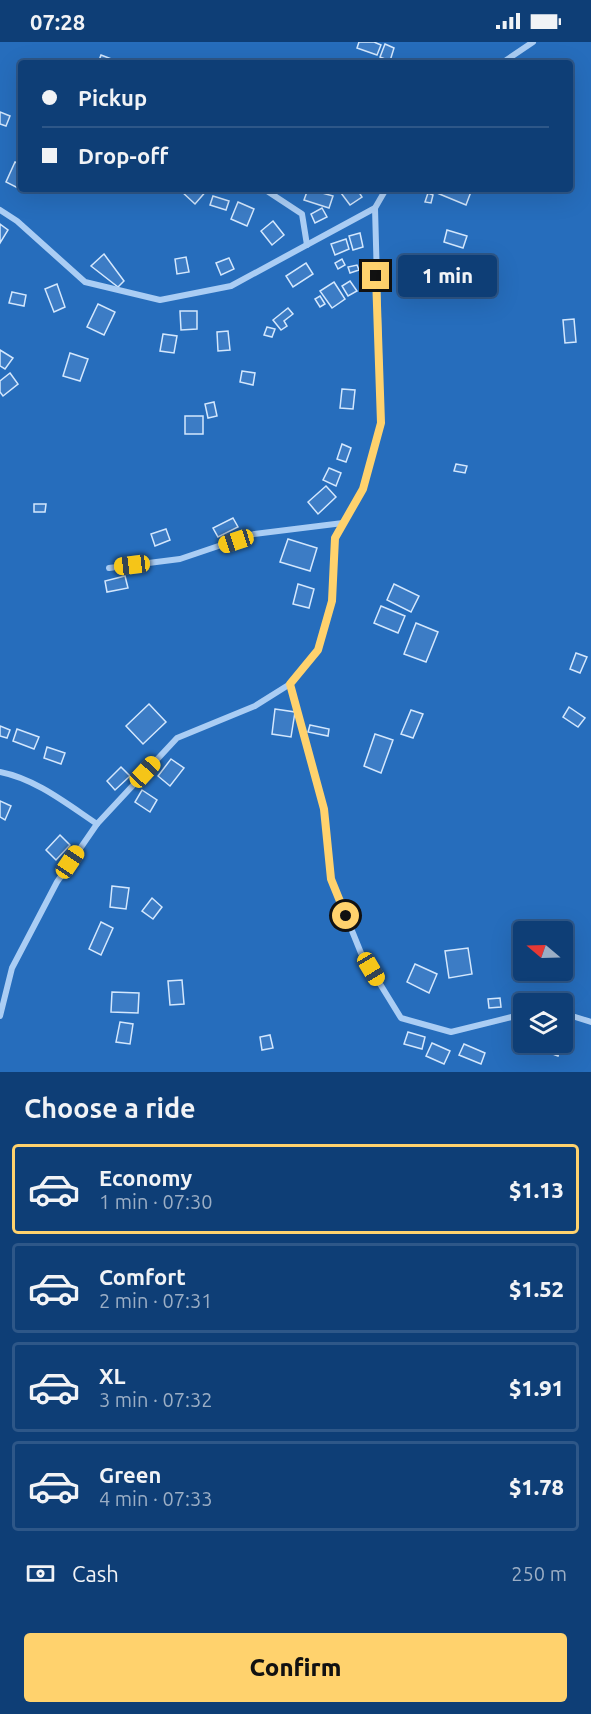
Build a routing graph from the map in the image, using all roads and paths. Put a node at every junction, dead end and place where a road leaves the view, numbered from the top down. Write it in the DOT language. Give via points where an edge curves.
graph roads {
  1 [pos="533,42"];
  2 [pos="506,60"];
  3 [pos="269,192"];
  4 [pos="385,192"];
  5 [pos="375,208"];
  6 [pos="0,210"];
  7 [pos="306,245"];
  8 [pos="343,524"];
  9 [pos="108,568"];
  10 [pos="290,684"];
  11 [pos="0,772"];
  12 [pos="97,824"];
  13 [pos="0,1016"];
  14 [pos="573,1016"];
  15 [pos="513,1017"];
  16 [pos="591,1022"];
  1 -- 2 [label="street"];
  3 -- 7 [label="street" via="302,214"];
  4 -- 5 [label="street"];
  5 -- 7 [label="street"];
  5 -- 8 [label="street" via="381,423 363,489"];
  6 -- 7 [label="street" via="85,282 160,300 231,286"];
  8 -- 9 [label="street" via="254,534 180,559"];
  8 -- 10 [label="street" via="335,538 332,601 318,650"];
  10 -- 12 [label="street" via="255,706 177,738"];
  10 -- 15 [label="street" via="324,809 331,879 362,953 401,1018 451,1032"];
  11 -- 12 [label="street" via="17,775"];
  12 -- 13 [label="street" via="57,882 12,968"];
  14 -- 16 [label="street"];
}
